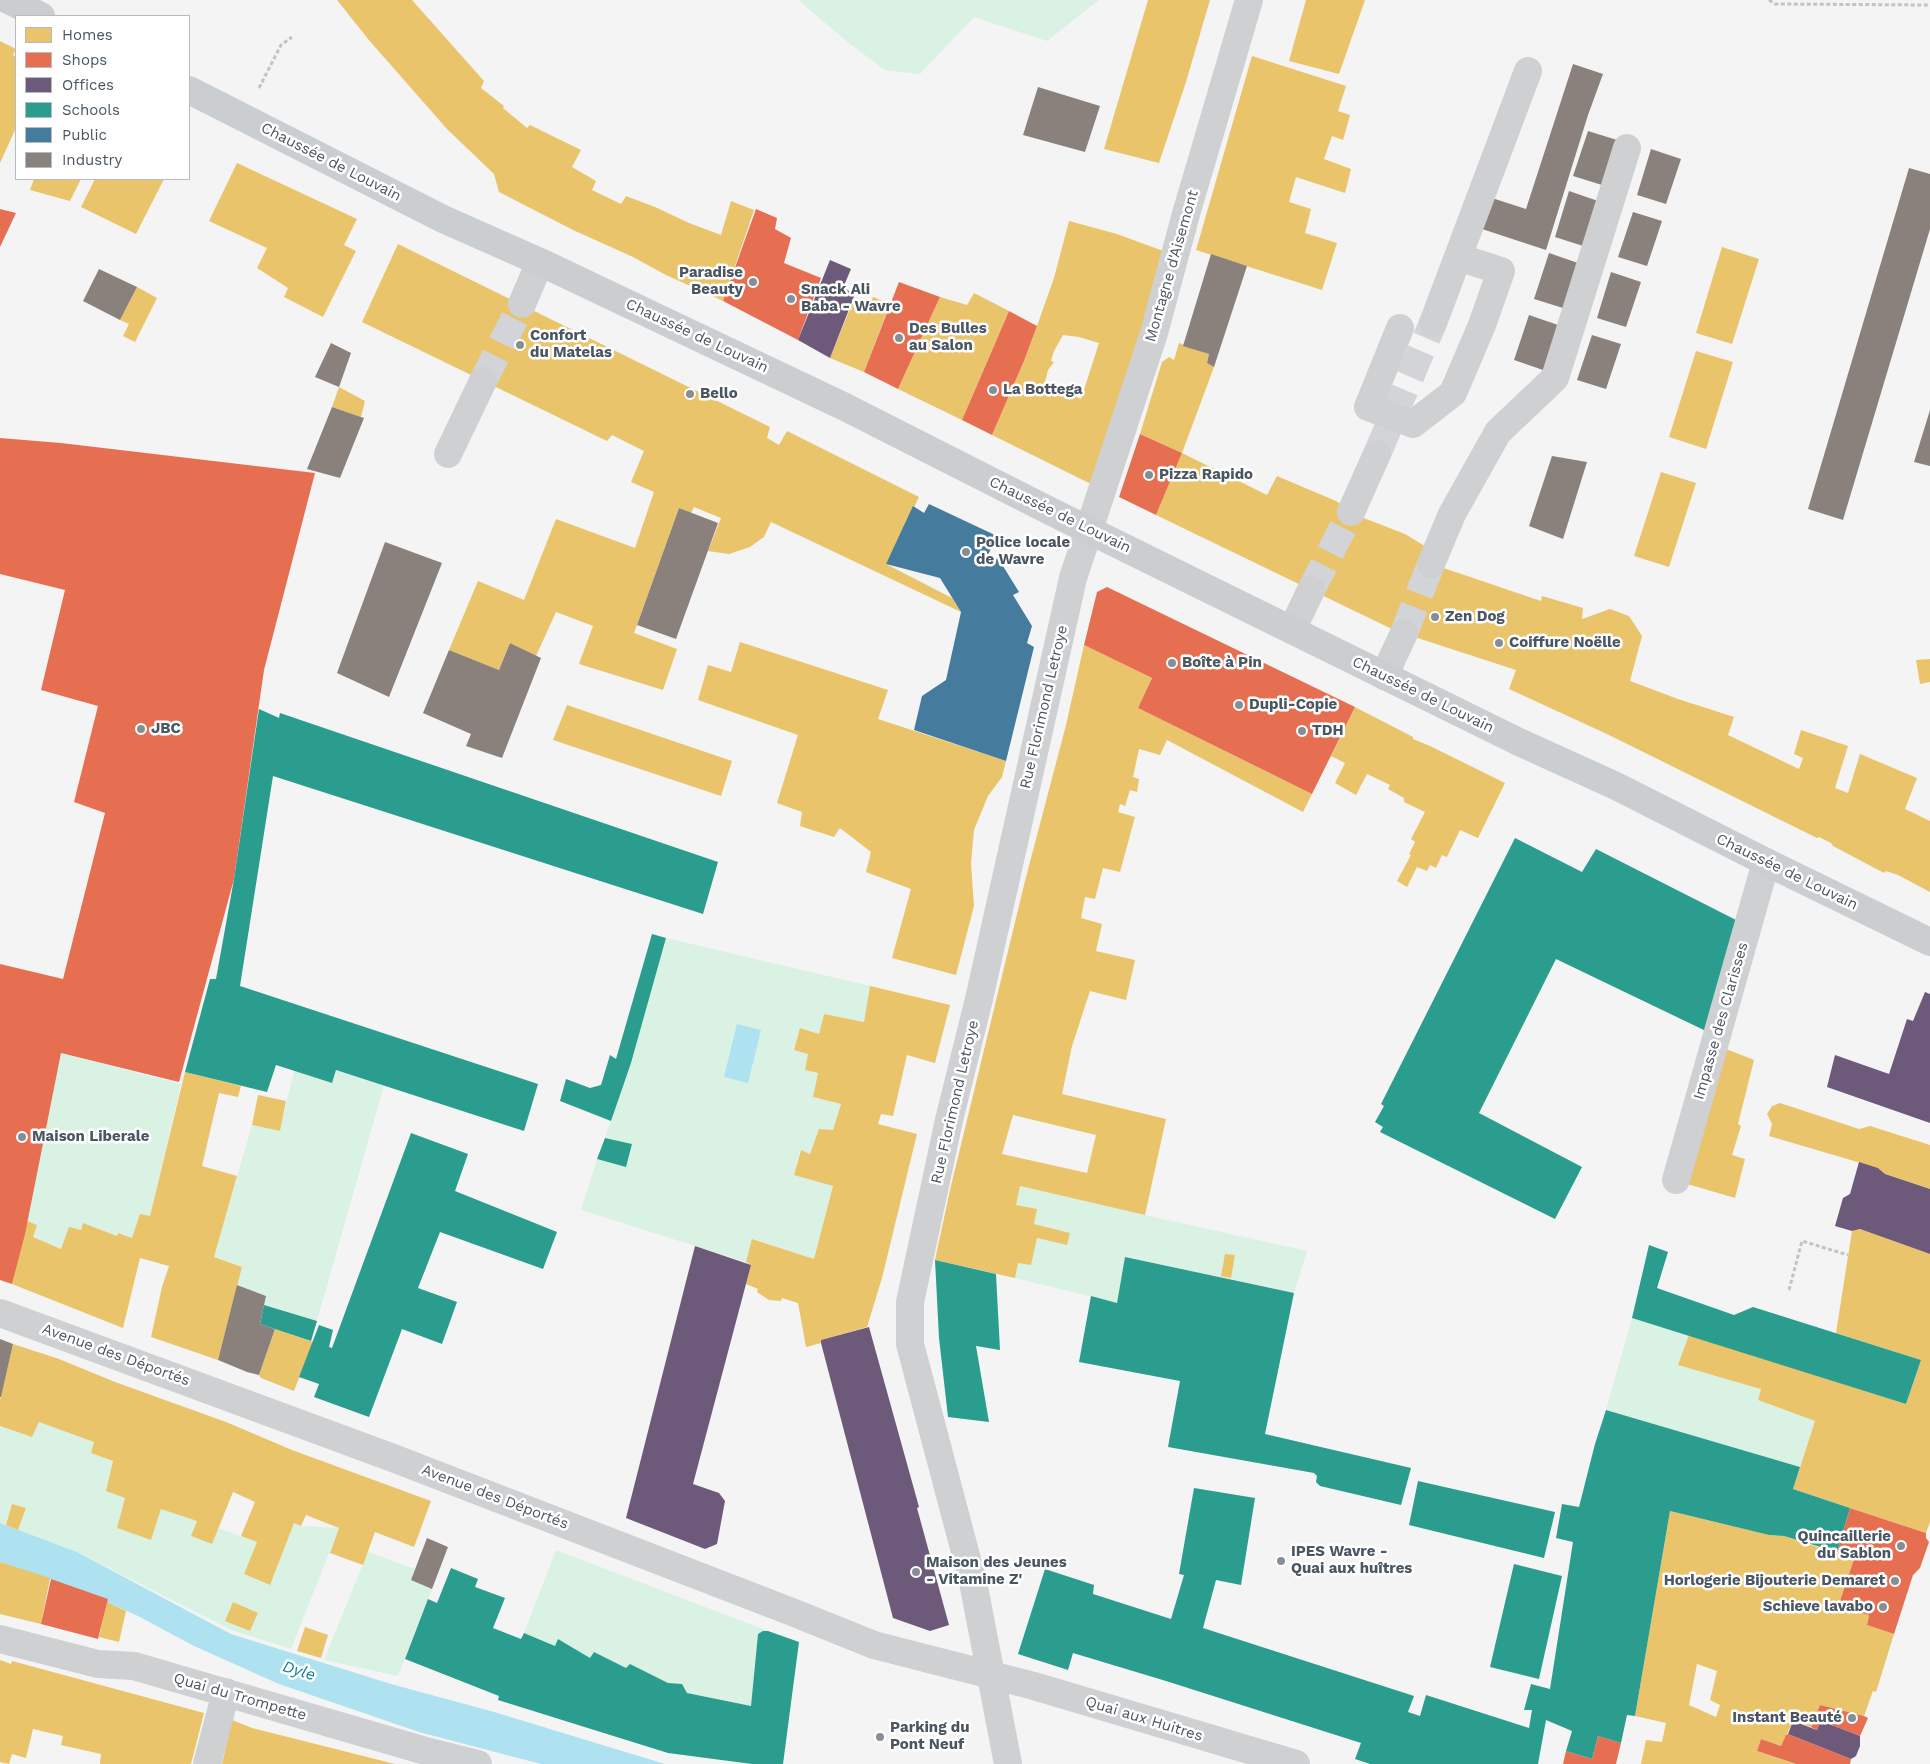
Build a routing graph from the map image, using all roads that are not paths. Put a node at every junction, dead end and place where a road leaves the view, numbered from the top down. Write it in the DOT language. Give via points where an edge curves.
graph roads {
  1 [pos="8,0"];
  2 [pos="1249,0"];
  3 [pos="39,15"];
  4 [pos="1528,71"];
  5 [pos="190,91"];
  6 [pos="1628,148"];
  7 [pos="1458,257"];
  8 [pos="540,262"];
  9 [pos="522,304"];
  10 [pos="1433,323"];
  11 [pos="1400,328"];
  12 [pos="483,381"];
  13 [pos="448,454"];
  14 [pos="1377,454"];
  15 [pos="1351,512"];
  16 [pos="1089,530"];
  17 [pos="1431,564"];
  18 [pos="1311,590"];
  19 [pos="1292,630"];
  20 [pos="1404,633"];
  21 [pos="1384,676"];
  22 [pos="1766,862"];
  23 [pos="1930,942"];
  24 [pos="1676,1180"];
  25 [pos="0,1312"];
  26 [pos="0,1639"];
  27 [pos="992,1675"];
  28 [pos="226,1692"];
  29 [pos="207,1764"];
  30 [pos="478,1764"];
  31 [pos="1008,1764"];
  32 [pos="1296,1764"];
  1 -- 3 [label="main road"];
  2 -- 16 [label="street, Montagne d'Aisemont" via="1154,333"];
  4 -- 7 [label="street"];
  5 -- 8 [label="main road, Chaussée de Louvain" via="443,219"];
  6 -- 17 [label="street" via="1555,378 1498,432 1452,514"];
  7 -- 10 [label="street"];
  7 -- 11 [label="street" via="1501,271 1453,393 1413,424 1368,407"];
  8 -- 9 [label="street"];
  8 -- 16 [label="main road, Chaussée de Louvain" via="845,407"];
  12 -- 13 [label="street"];
  14 -- 15 [label="street"];
  16 -- 19 [label="main road, Chaussée de Louvain"];
  16 -- 27 [label="street, Rue Florimond Letroye" via="1073,578 910,1302 910,1344 974,1582"];
  18 -- 19 [label="street"];
  19 -- 21 [label="main road, Chaussée de Louvain"];
  20 -- 21 [label="street"];
  21 -- 22 [label="main road, Chaussée de Louvain" via="1616,786"];
  22 -- 23 [label="main road, Chaussée de Louvain"];
  22 -- 24 [label="street, Impasse des Clarisses"];
  25 -- 27 [label="street, Avenue des Déportés" via="402,1462 874,1645"];
  26 -- 28 [label="street, Quai du Trompette" via="98,1664 134,1666"];
  27 -- 31 [label="street, Rue Florimond Letroye"];
  27 -- 32 [label="street, Quai aux Huitres"];
  28 -- 29 [label="street"];
  28 -- 30 [label="street, Quai du Trompette"];
}
